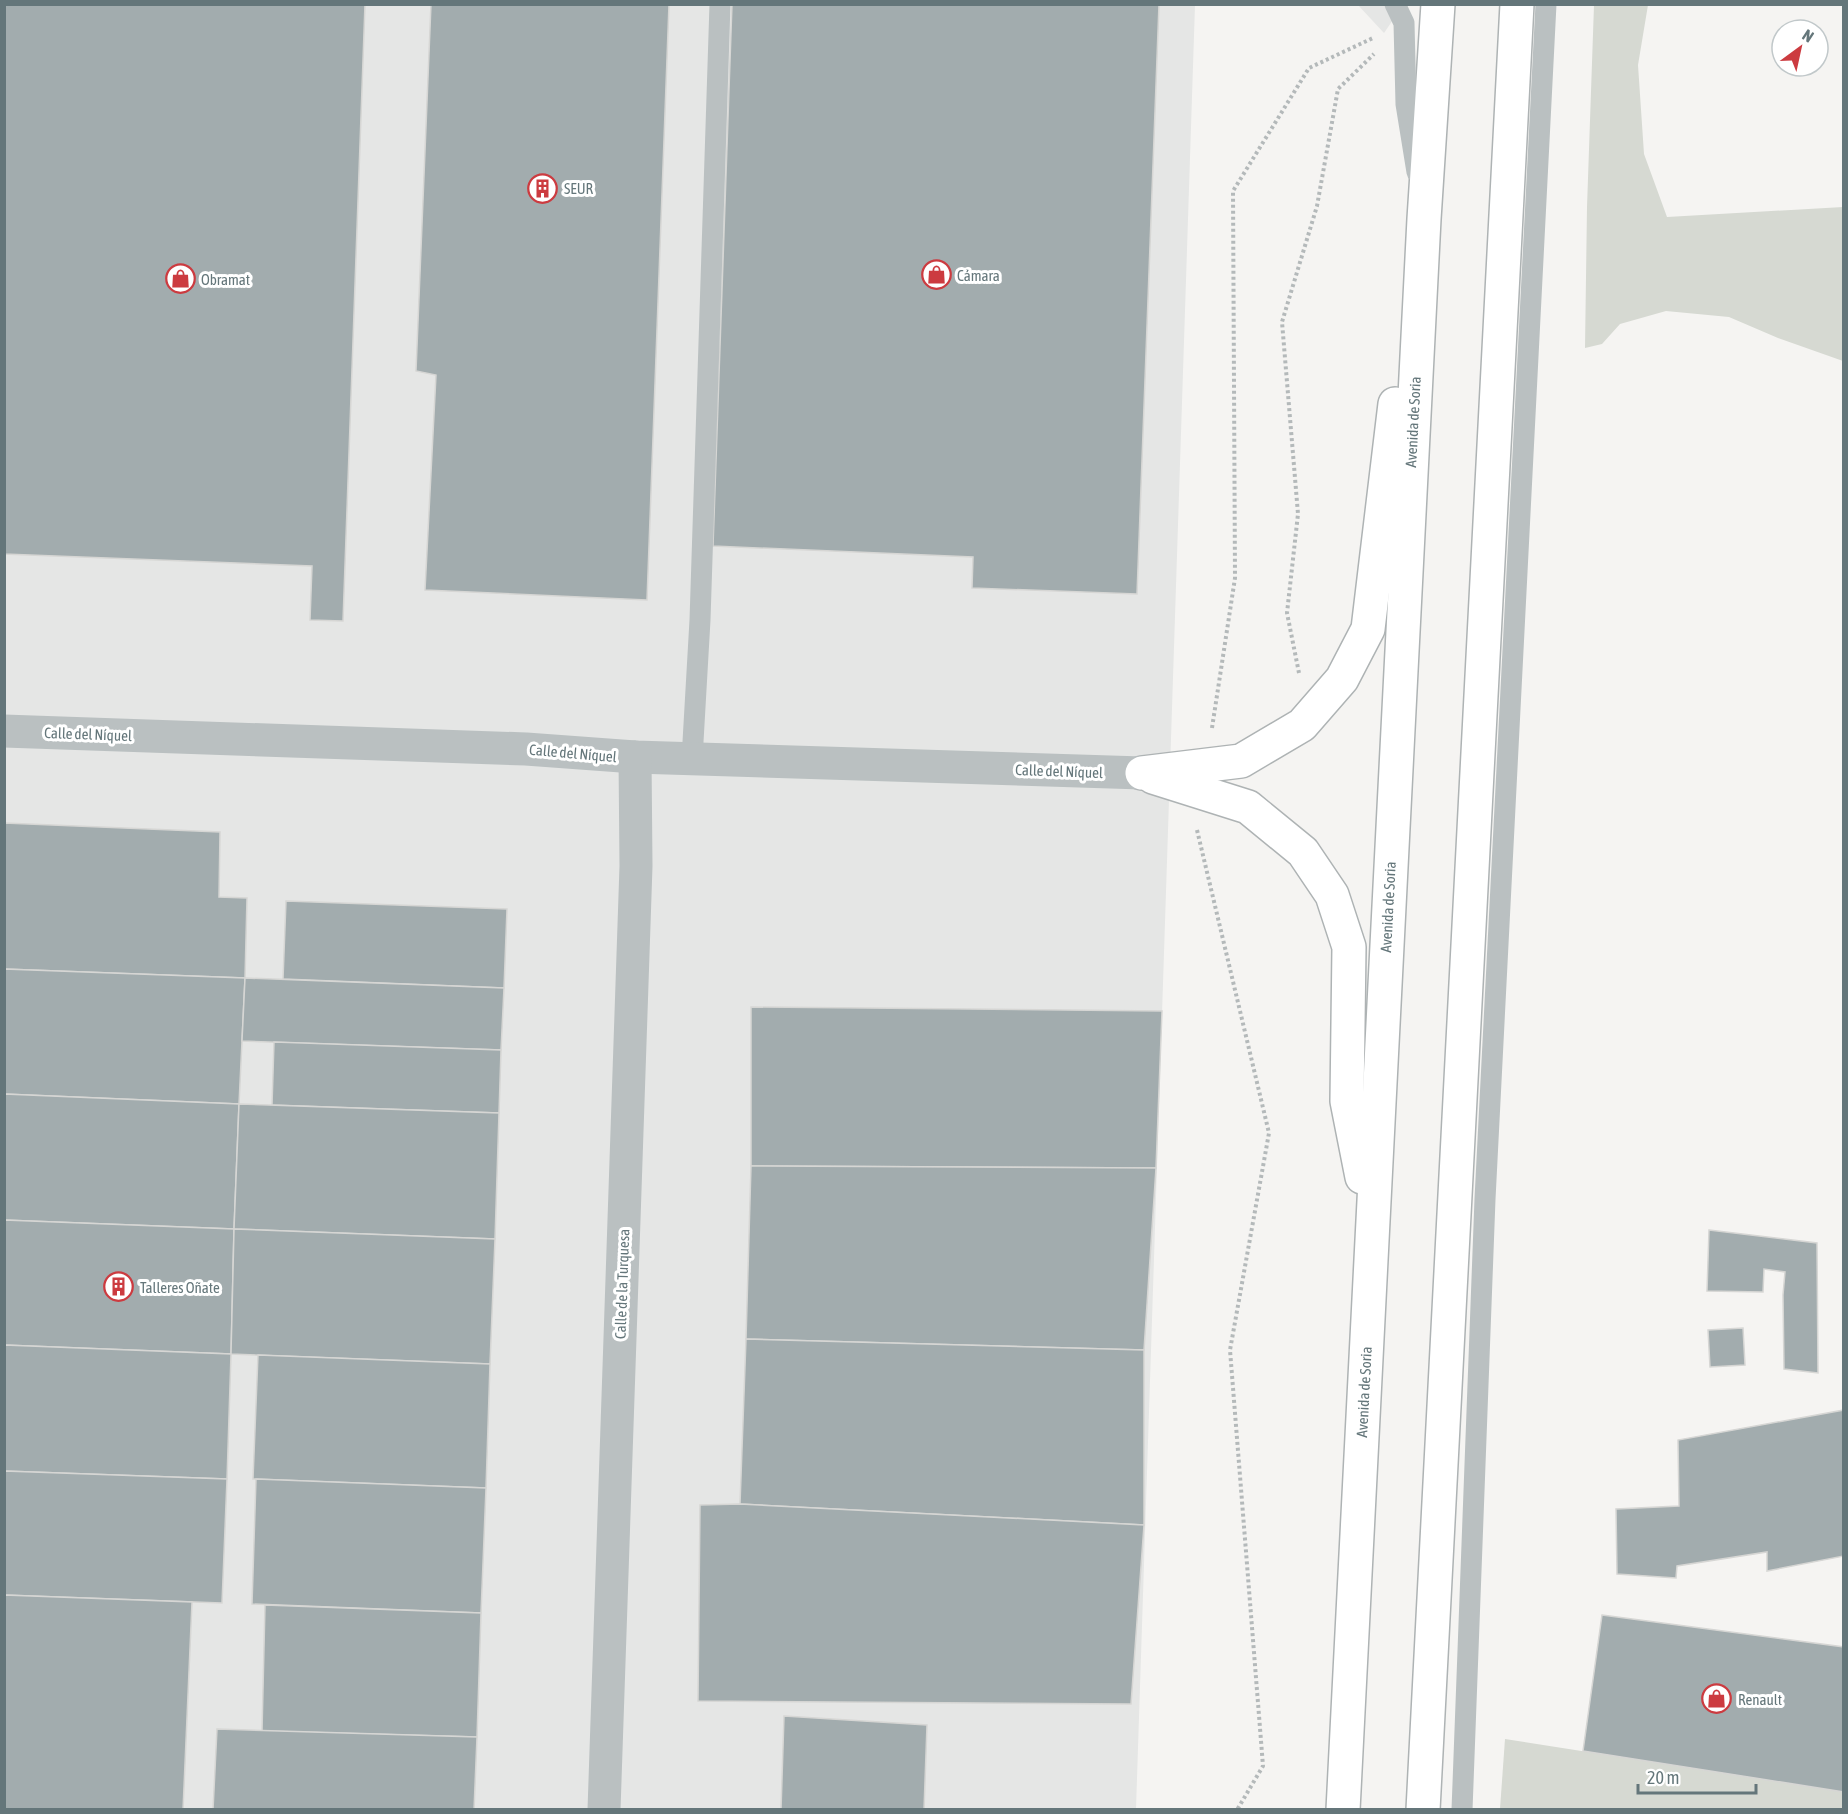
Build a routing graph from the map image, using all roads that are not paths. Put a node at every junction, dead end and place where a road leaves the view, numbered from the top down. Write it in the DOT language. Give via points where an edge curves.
graph roads {
  1 [pos="720,4"];
  2 [pos="1438,4"];
  3 [pos="1517,4"];
  4 [pos="1546,4"];
  5 [pos="1400,14"];
  6 [pos="1424,219"];
  7 [pos="4,731"];
  8 [pos="635,758"];
  9 [pos="692,759"];
  10 [pos="1142,773"];
  11 [pos="1195,778"];
  12 [pos="1371,1230"];
  13 [pos="604,1809"];
  14 [pos="1343,1809"];
  15 [pos="1423,1809"];
  16 [pos="1462,1809"];
  1 -- 9 [label="lane"];
  2 -- 6 [label="highway, Avenida de Soria"];
  3 -- 15 [label="highway"];
  4 -- 16 [label="lane" via="1485,1198"];
  5 -- 6 [label="lane" via="1406,104"];
  6 -- 11 [label="highway" via="1389,446 1368,629 1342,679 1302,725 1241,761"];
  6 -- 12 [label="highway, Avenida de Soria"];
  7 -- 8 [label="street, Calle del Níquel" via="526,748"];
  8 -- 9 [label="street, Calle del Níquel"];
  8 -- 13 [label="street, Calle de la Turquesa" via="636,866"];
  9 -- 10 [label="street, Calle del Níquel"];
  10 -- 11 [label="highway"];
  11 -- 12 [label="highway" via="1248,807 1303,852 1332,895 1349,947 1347,1101"];
  12 -- 14 [label="highway, Avenida de Soria"];
}
